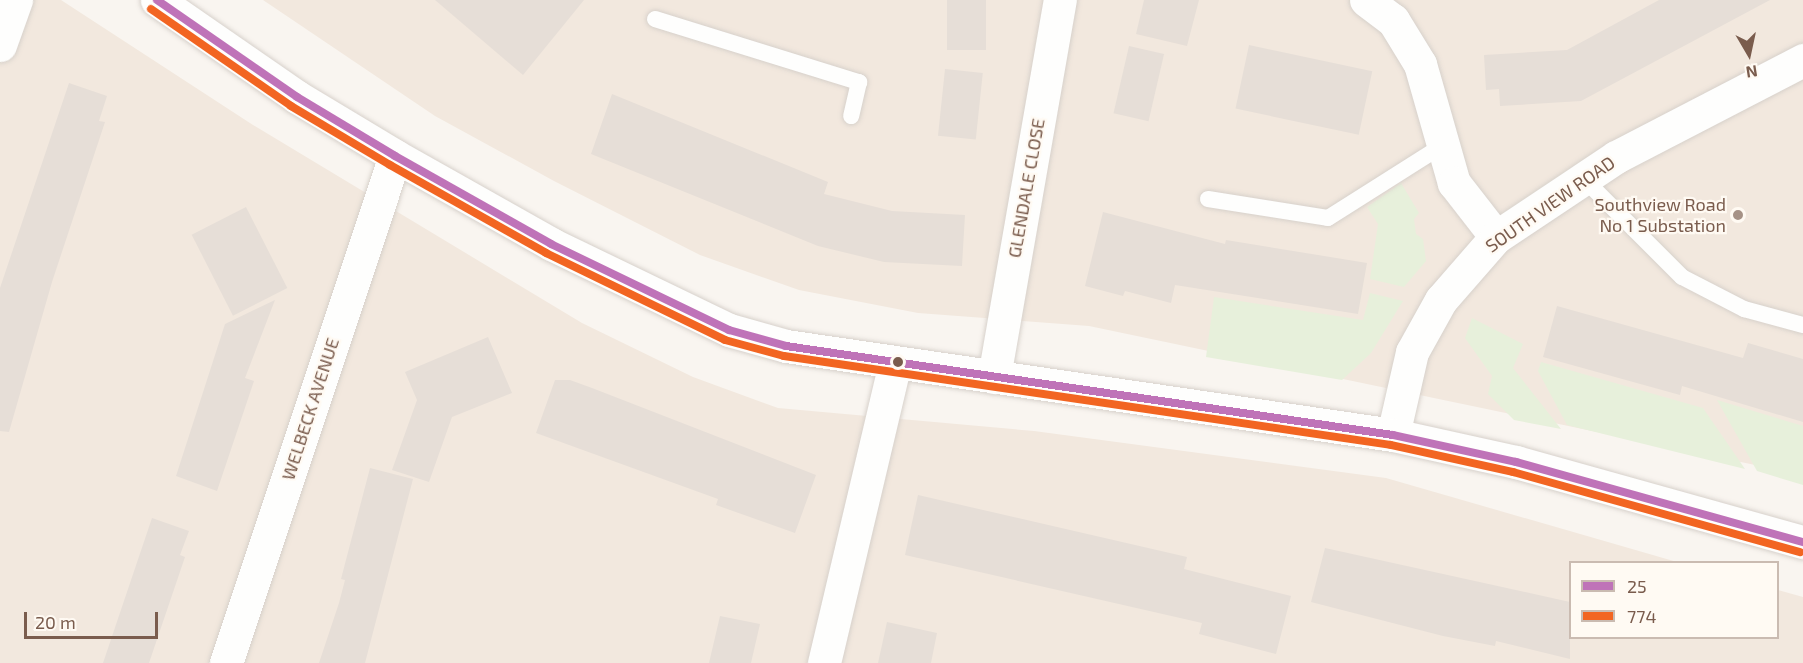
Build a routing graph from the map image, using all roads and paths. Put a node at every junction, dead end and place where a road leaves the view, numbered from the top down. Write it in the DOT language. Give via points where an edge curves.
graph roads {
  1 [pos="16,0"];
  2 [pos="157,0"];
  3 [pos="1060,0"];
  4 [pos="1366,0"];
  5 [pos="655,19"];
  6 [pos="0,45"];
  7 [pos="1803,60"];
  8 [pos="851,116"];
  9 [pos="1442,146"];
  10 [pos="395,156"];
  11 [pos="1583,178"];
  12 [pos="1208,199"];
  13 [pos="1496,237"];
  14 [pos="1803,326"];
  15 [pos="895,363"];
  16 [pos="994,377"];
  17 [pos="1394,435"];
  18 [pos="1803,542"];
  19 [pos="226,663"];
  20 [pos="824,663"];
  1 -- 6 [label="street"];
  2 -- 10 [label="street" via="297,97"];
  3 -- 16 [label="street, GLENDALE CLOSE"];
  4 -- 9 [label="street" via="1393,20 1420,64 1435,107"];
  5 -- 8 [label="lane" via="859,82"];
  7 -- 11 [label="street, SOUTH VIEW ROAD"];
  9 -- 12 [label="lane" via="1328,218"];
  9 -- 13 [label="street" via="1454,183"];
  10 -- 15 [label="street" via="551,244 729,330 786,346"];
  10 -- 19 [label="street, WELBECK AVENUE"];
  11 -- 13 [label="street, SOUTH VIEW ROAD"];
  11 -- 14 [label="lane" via="1682,277 1744,309"];
  13 -- 17 [label="street, SOUTH VIEW ROAD" via="1441,300 1412,352"];
  15 -- 16 [label="street"];
  15 -- 20 [label="street"];
  16 -- 17 [label="street"];
  17 -- 18 [label="street" via="1527,465"];
}
